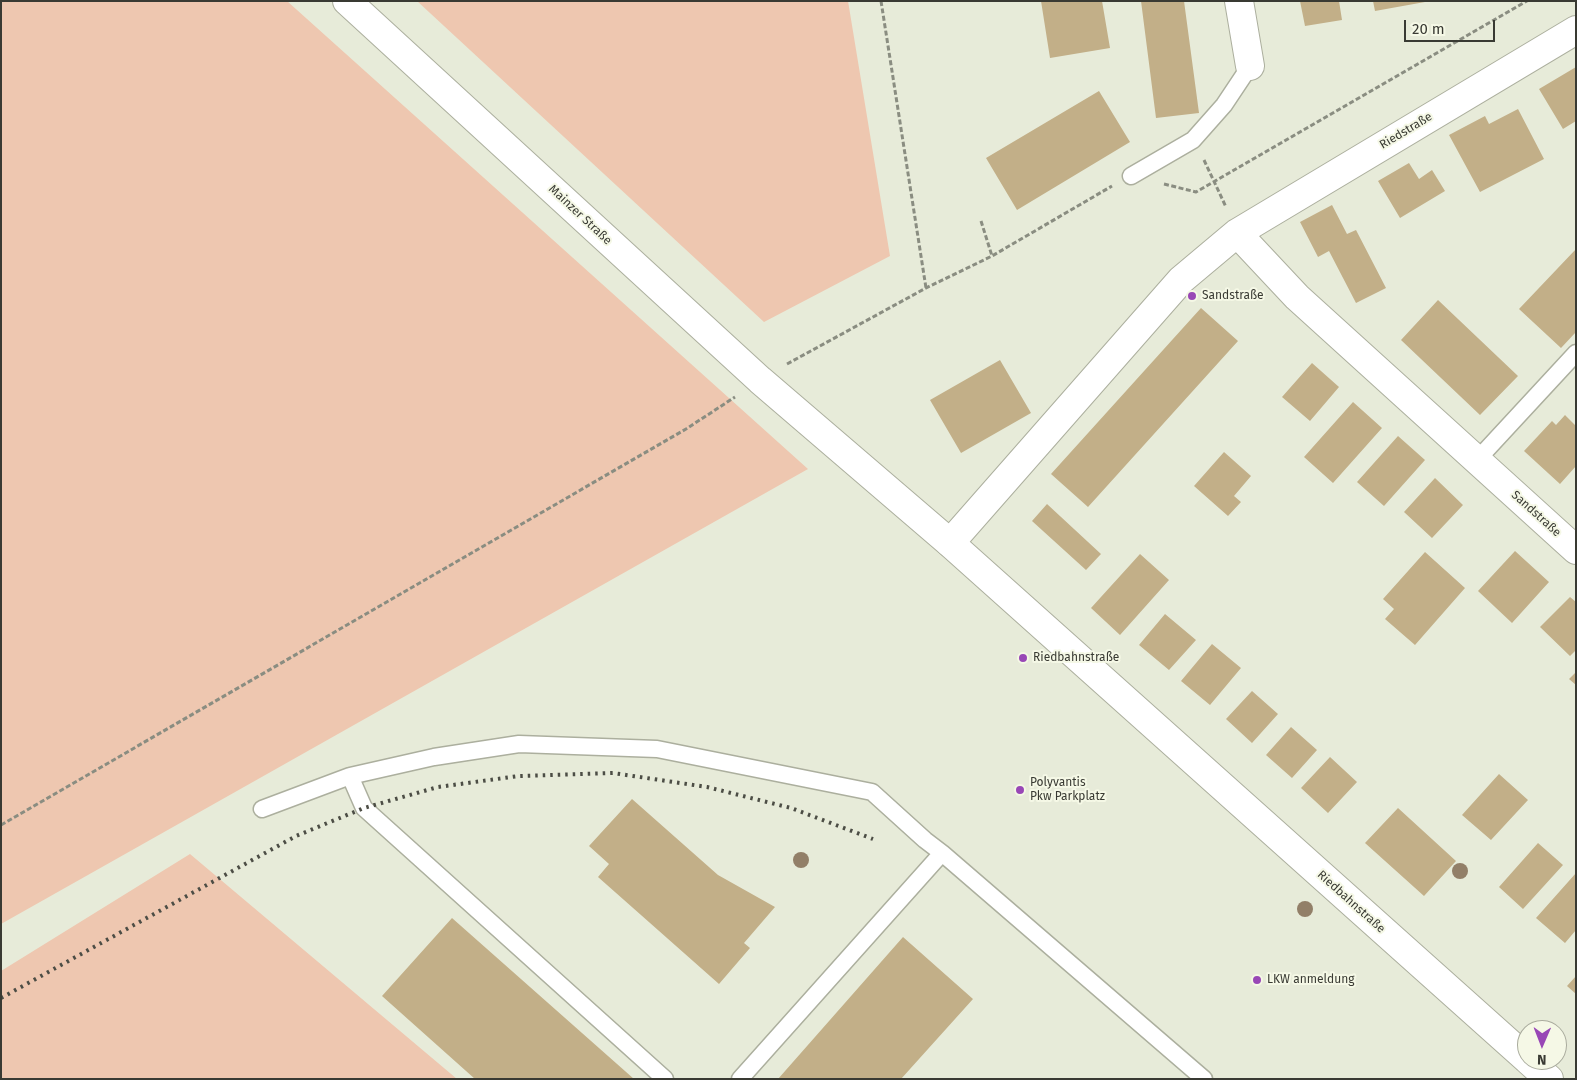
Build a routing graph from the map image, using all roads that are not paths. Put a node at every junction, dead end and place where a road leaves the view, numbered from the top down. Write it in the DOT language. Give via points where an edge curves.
graph roads {
  1 [pos="348,1"];
  2 [pos="1239,1"];
  3 [pos="1576,30"];
  4 [pos="1250,66"];
  5 [pos="1131,176"];
  6 [pos="1237,233"];
  7 [pos="1576,353"];
  8 [pos="814,427"];
  9 [pos="1477,460"];
  10 [pos="950,543"];
  11 [pos="1576,550"];
  12 [pos="350,776"];
  13 [pos="262,809"];
  14 [pos="942,853"];
  15 [pos="1517,1051"];
  16 [pos="1539,1070"];
  17 [pos="665,1079"];
  18 [pos="740,1079"];
  19 [pos="1204,1079"];
  20 [pos="1549,1079"];
  1 -- 8 [label="main road, Mainzer Straße"];
  2 -- 4 [label="main road"];
  3 -- 6 [label="main road, Riedstraße"];
  4 -- 5 [label="lane" via="1224,106 1194,140"];
  6 -- 9 [label="main road, Sandstraße" via="1297,297"];
  6 -- 10 [label="main road" via="1181,280"];
  7 -- 9 [label="lane"];
  8 -- 10 [label="main road, Riedbahnstraße"];
  9 -- 11 [label="main road, Sandstraße"];
  10 -- 15 [label="main road, Riedbahnstraße"];
  12 -- 13 [label="lane"];
  12 -- 14 [label="lane" via="434,757 519,744 657,749 872,792"];
  12 -- 17 [label="lane" via="364,808"];
  14 -- 18 [label="lane"];
  14 -- 19 [label="lane"];
  16 -- 20 [label="main road, Riedbahnstraße"];
}
